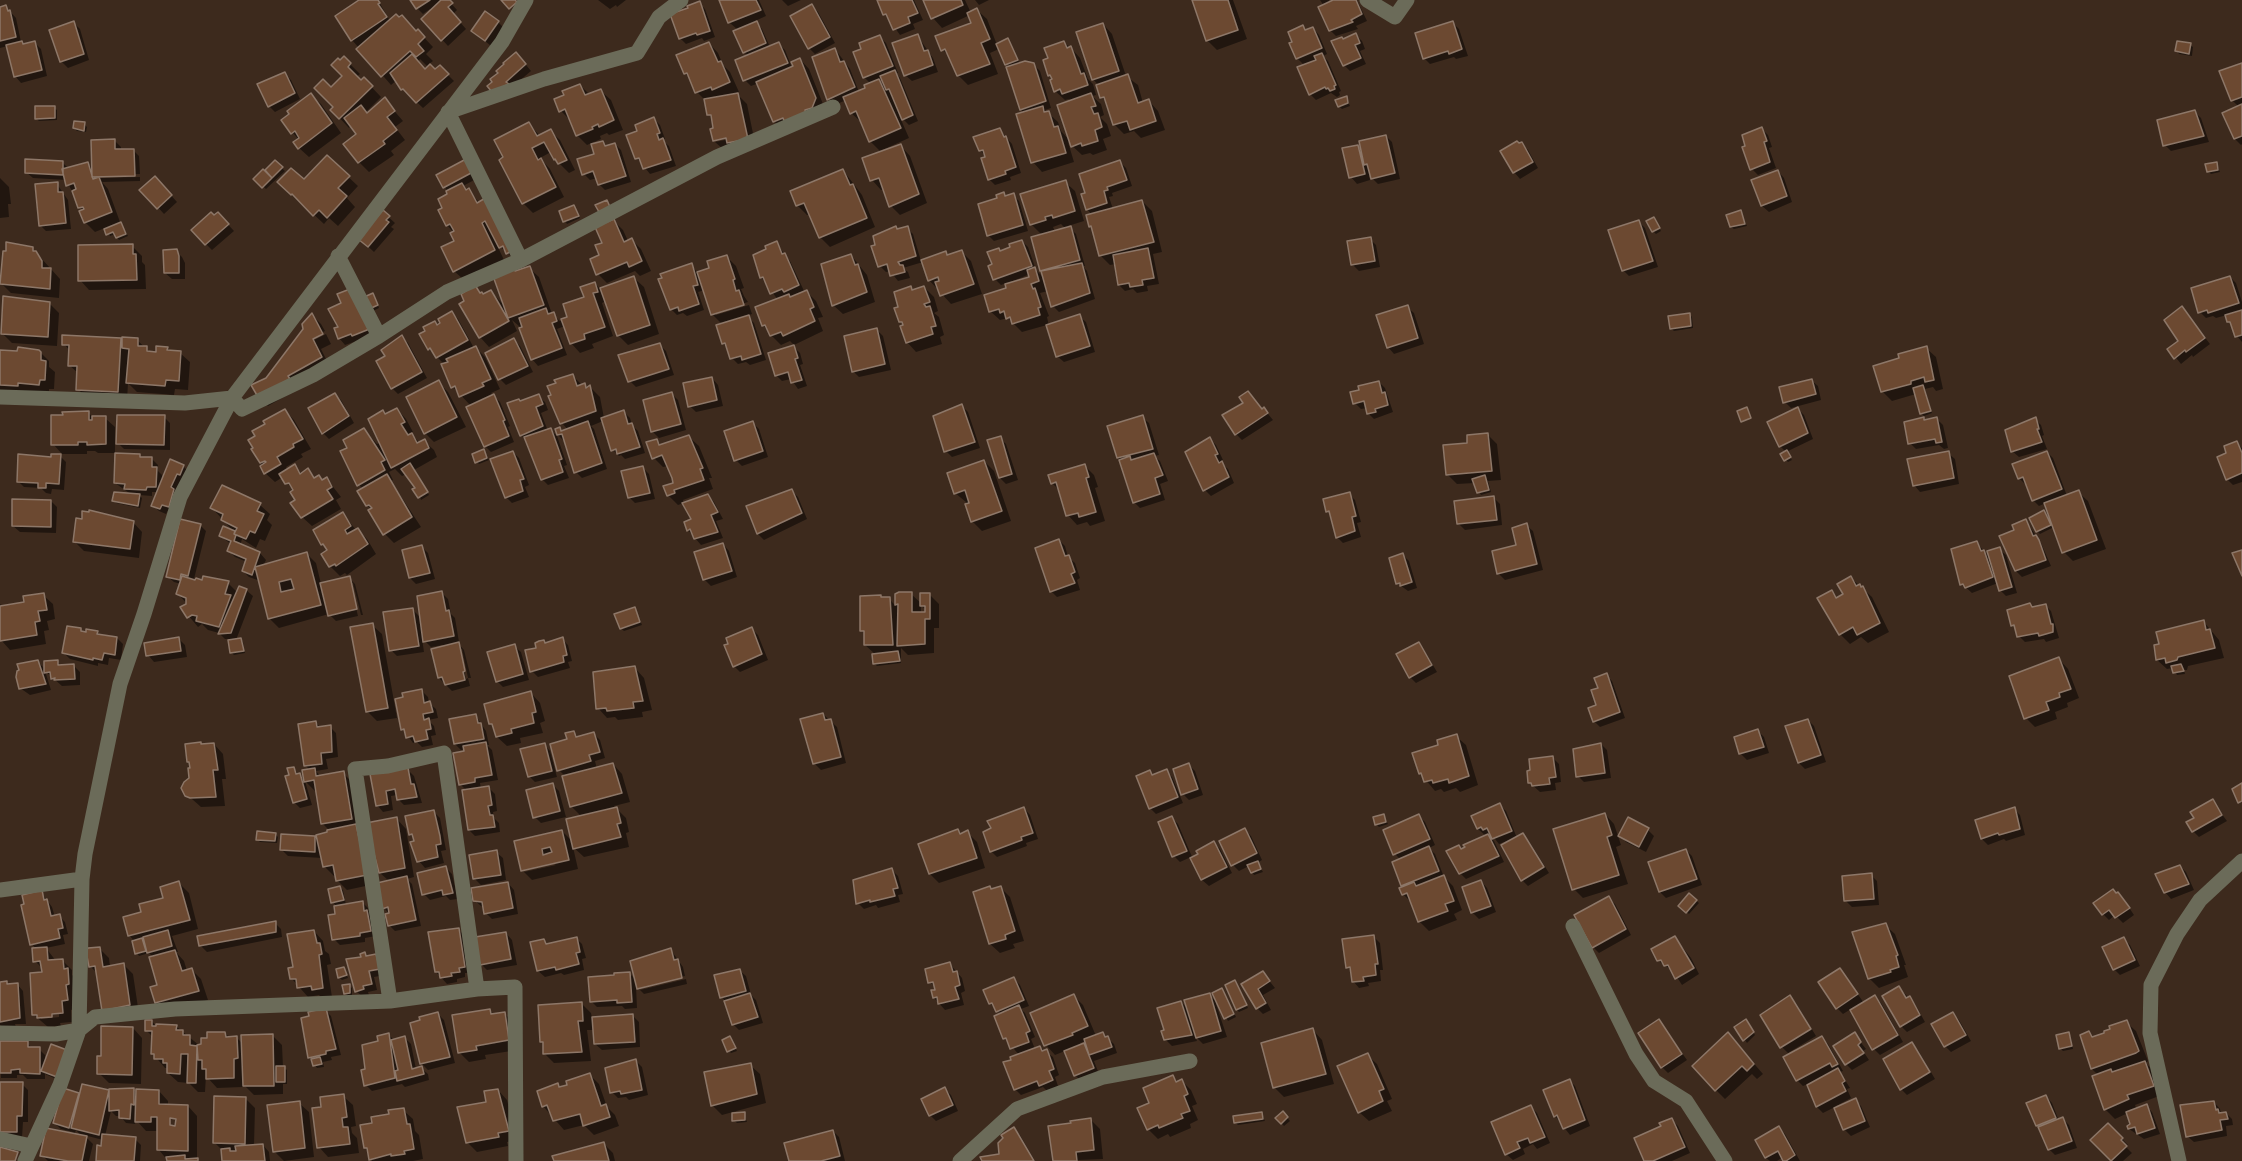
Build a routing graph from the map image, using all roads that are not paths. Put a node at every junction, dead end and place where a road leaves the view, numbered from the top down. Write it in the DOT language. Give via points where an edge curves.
graph roads {
  1 [pos="525,0"];
  2 [pos="681,0"];
  3 [pos="1367,0"];
  4 [pos="1407,0"];
  5 [pos="832,107"];
  6 [pos="448,112"];
  7 [pos="338,256"];
  8 [pos="521,260"];
  9 [pos="379,336"];
  10 [pos="0,397"];
  11 [pos="232,398"];
  12 [pos="2242,861"];
  13 [pos="82,879"];
  14 [pos="0,890"];
  15 [pos="1573,926"];
  16 [pos="477,988"];
  17 [pos="390,1000"];
  18 [pos="80,1030"];
  19 [pos="0,1033"];
  20 [pos="1190,1061"];
  21 [pos="0,1138"];
  22 [pos="28,1154"];
  23 [pos="516,1161"];
  24 [pos="960,1161"];
  25 [pos="1725,1161"];
  26 [pos="2179,1161"];
  1 -- 6 [label="street" via="502,42"];
  2 -- 6 [label="street" via="659,16 637,53"];
  3 -- 4 [label="street" via="1395,17"];
  5 -- 8 [label="street" via="717,157"];
  6 -- 7 [label="street"];
  6 -- 8 [label="street"];
  7 -- 9 [label="street"];
  7 -- 11 [label="street"];
  8 -- 9 [label="street" via="447,292"];
  9 -- 11 [label="street" via="313,375 242,409"];
  10 -- 11 [label="street" via="185,403"];
  11 -- 13 [label="street" via="180,497 120,684"];
  12 -- 26 [label="street" via="2200,900 2151,985 2150,1033"];
  13 -- 14 [label="street"];
  13 -- 18 [label="street"];
  15 -- 25 [label="street" via="1636,1054 1654,1081 1686,1101"];
  16 -- 17 [label="street"];
  16 -- 17 [label="street" via="444,753 356,770"];
  16 -- 23 [label="street" via="515,987"];
  17 -- 18 [label="street" via="175,1009 95,1017"];
  18 -- 19 [label="street" via="56,1034"];
  18 -- 22 [label="street"];
  20 -- 24 [label="street" via="1103,1077 1017,1109"];
  21 -- 22 [label="street"];
}
